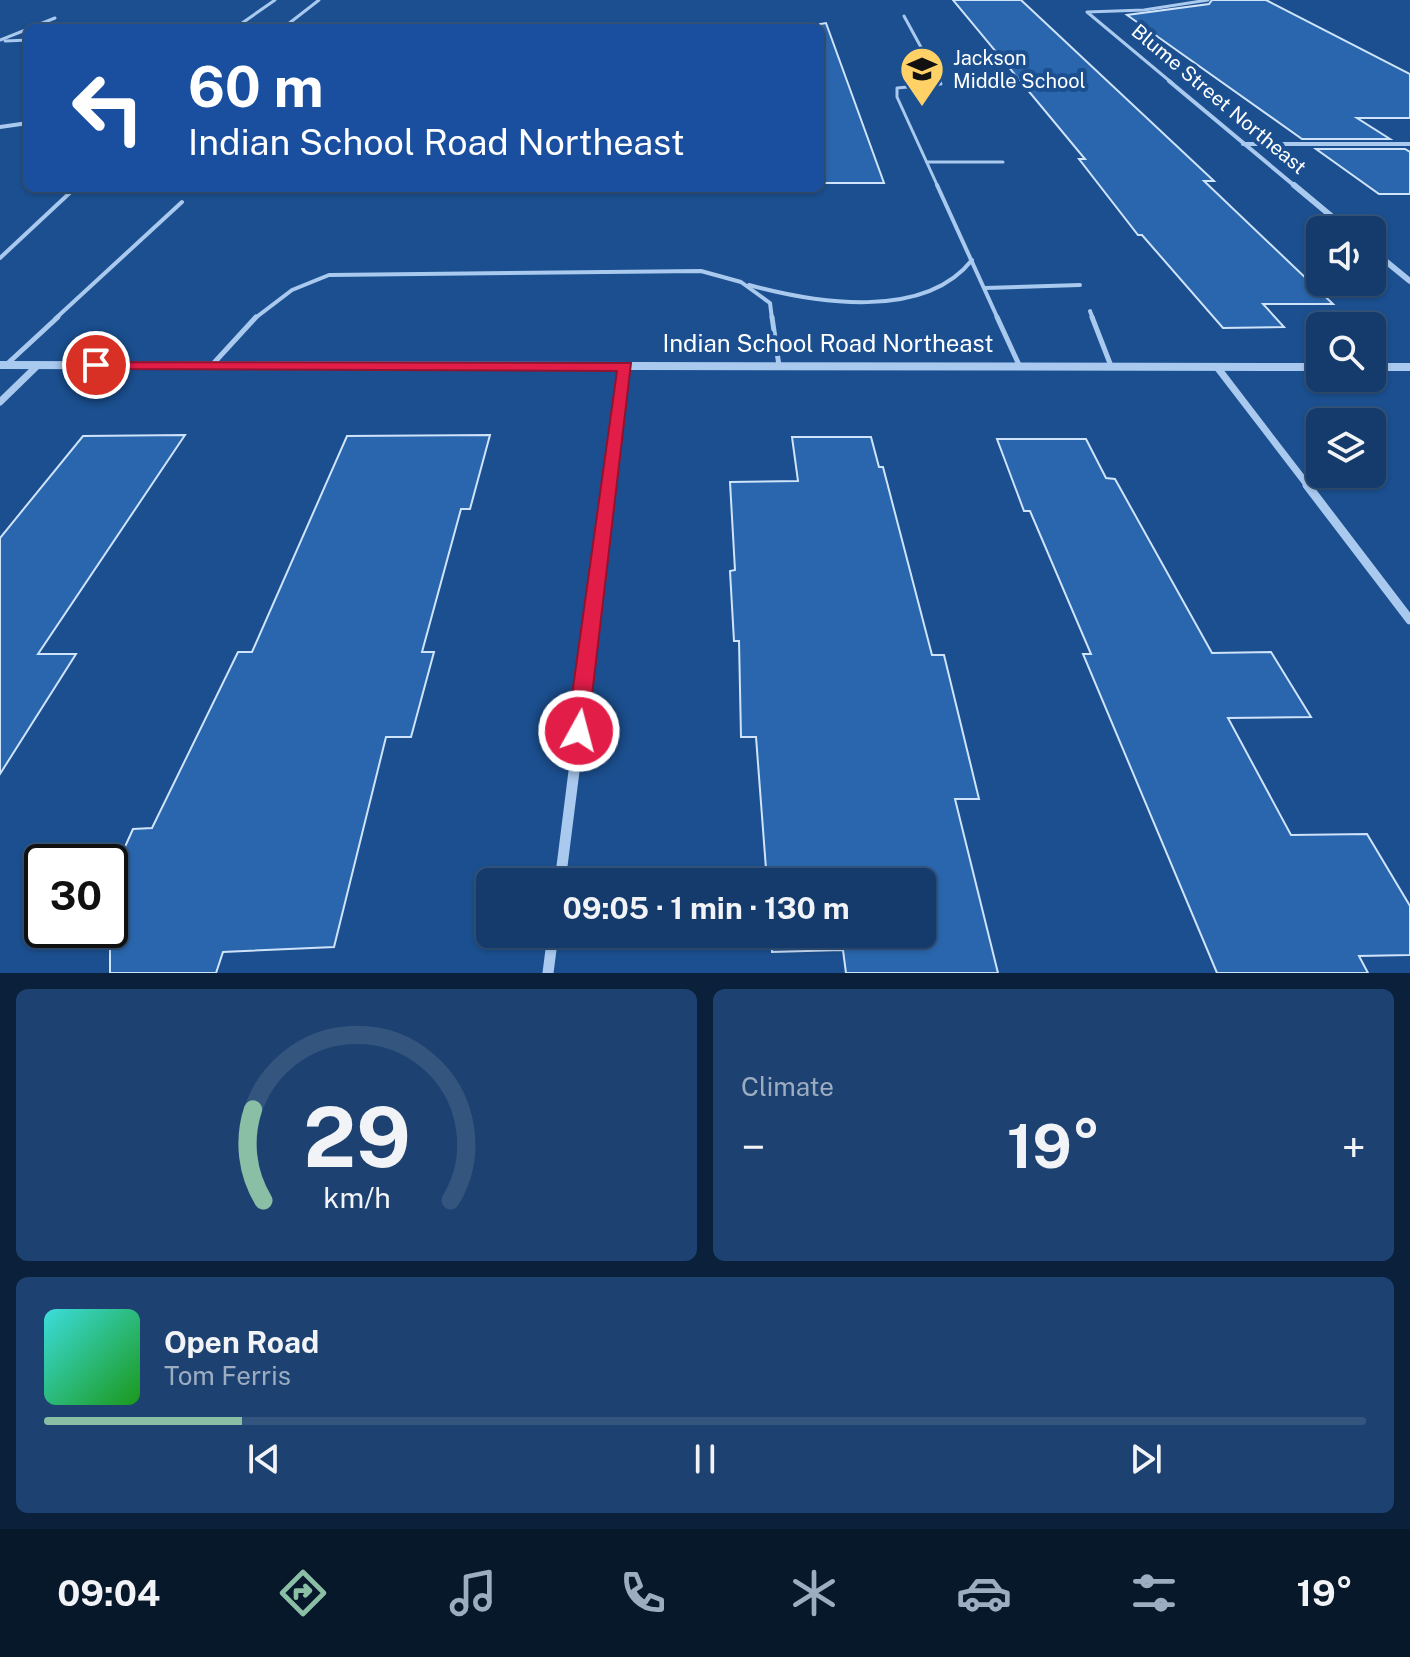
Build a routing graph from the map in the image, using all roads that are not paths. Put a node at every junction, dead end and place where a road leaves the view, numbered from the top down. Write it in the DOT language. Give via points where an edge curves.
graph roads {
  1 [pos="275,0"];
  2 [pos="319,0"];
  3 [pos="1208,0"];
  4 [pos="904,16"];
  5 [pos="55,18"];
  6 [pos="39,24"];
  7 [pos="241,24"];
  8 [pos="288,24"];
  9 [pos="24,30"];
  10 [pos="0,40"];
  11 [pos="24,40"];
  12 [pos="24,124"];
  13 [pos="0,127"];
  14 [pos="1243,144"];
  15 [pos="1410,144"];
  16 [pos="927,162"];
  17 [pos="1003,162"];
  18 [pos="71,192"];
  19 [pos="182,202"];
  20 [pos="1331,216"];
  21 [pos="0,258"];
  22 [pos="972,260"];
  23 [pos="1386,261"];
  24 [pos="1410,281"];
  25 [pos="741,282"];
  26 [pos="1080,285"];
  27 [pos="985,288"];
  28 [pos="1090,311"];
  29 [pos="3,365"];
  30 [pos="38,365"];
  31 [pos="212,365"];
  32 [pos="626,366"];
  33 [pos="779,366"];
  34 [pos="1111,366"];
  35 [pos="1020,367"];
  36 [pos="1217,367"];
  37 [pos="1306,367"];
  38 [pos="1386,367"];
  39 [pos="1410,367"];
  40 [pos="0,402"];
  41 [pos="1410,620"];
  42 [pos="562,868"];
  43 [pos="551,948"];
  44 [pos="548,973"];
  1 -- 7 [label="street"];
  2 -- 8 [label="lane"];
  3 -- 14 [label="street, Blume Street Northeast" via="1087,12"];
  4 -- 16 [label="lane" via="941,84 897,88"];
  5 -- 6 [label="street"];
  9 -- 10 [label="street"];
  10 -- 11 [label="street"];
  12 -- 13 [label="street"];
  14 -- 15 [label="street"];
  14 -- 20 [label="street, Blume Street Northeast"];
  16 -- 17 [label="lane"];
  16 -- 22 [label="lane"];
  18 -- 21 [label="lane"];
  19 -- 29 [label="lane"];
  22 -- 25 [label="lane" via="947,285 901,295 801,296"];
  22 -- 27 [label="lane"];
  23 -- 24 [label="street"];
  25 -- 31 [label="lane" via="701,271 329,275 296,284 265,308"];
  25 -- 33 [label="lane" via="770,303"];
  26 -- 27 [label="lane"];
  27 -- 35 [label="lane"];
  28 -- 34 [label="lane"];
  29 -- 30 [label="street, Indian School Road Northeast"];
  30 -- 31 [label="street, Indian School Road Northeast"];
  30 -- 40 [label="street"];
  31 -- 32 [label="street, Indian School Road Northeast"];
  32 -- 33 [label="street, Indian School Road Northeast"];
  32 -- 42 [label="street"];
  33 -- 35 [label="street, Indian School Road Northeast"];
  34 -- 35 [label="street, Indian School Road Northeast"];
  34 -- 36 [label="street, Indian School Road Northeast"];
  36 -- 37 [label="street, Indian School Road Northeast"];
  36 -- 41 [label="street"];
  38 -- 39 [label="street"];
  43 -- 44 [label="street"];
}
